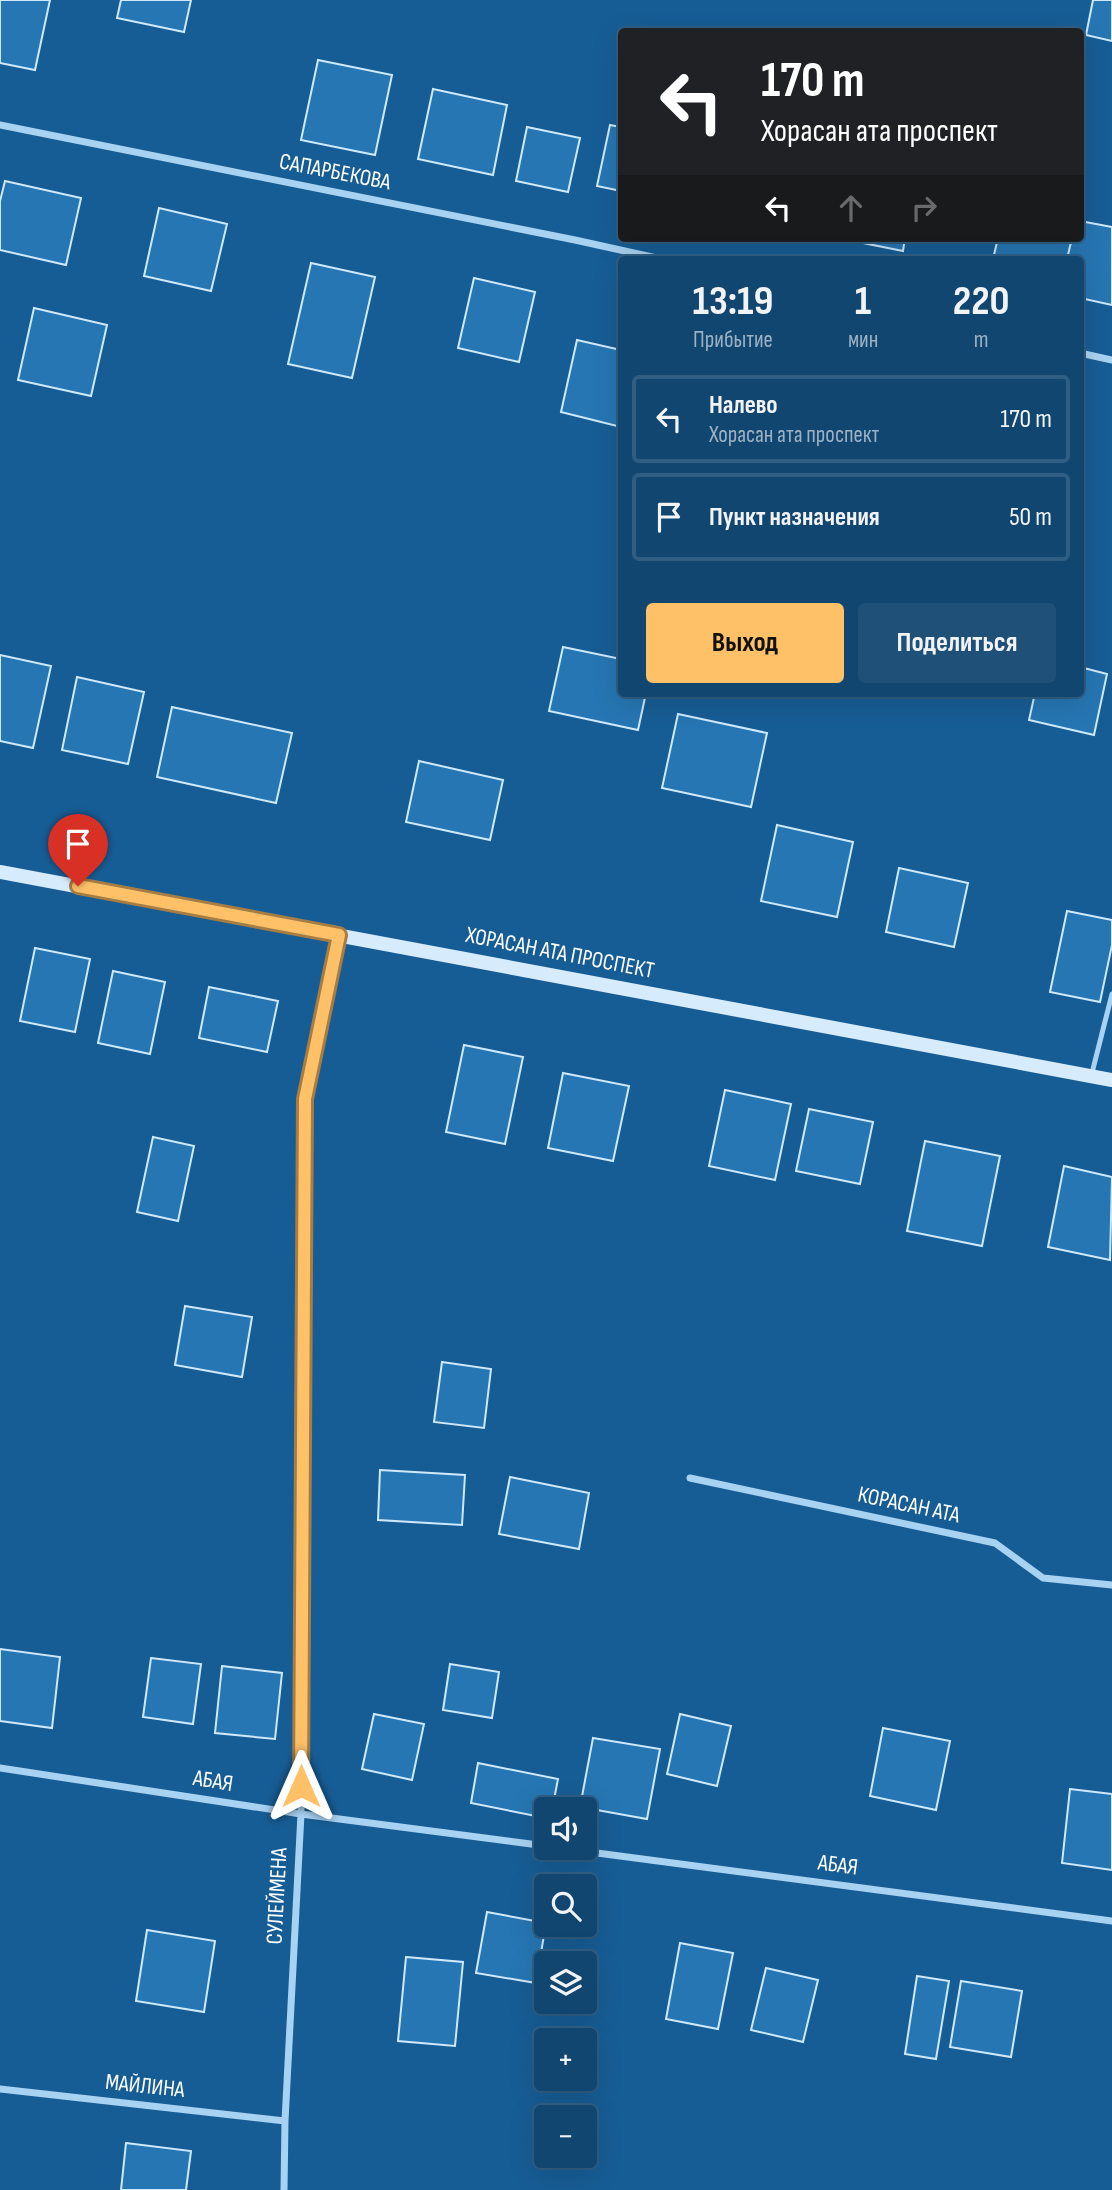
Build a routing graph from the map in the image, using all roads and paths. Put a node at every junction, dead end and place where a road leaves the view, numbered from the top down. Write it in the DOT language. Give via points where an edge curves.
graph roads {
  1 [pos="0,124"];
  2 [pos="647,256"];
  3 [pos="1084,354"];
  4 [pos="1112,360"];
  5 [pos="0,872"];
  6 [pos="339,935"];
  7 [pos="1112,994"];
  8 [pos="1091,1076"];
  9 [pos="1112,1080"];
  10 [pos="690,1478"];
  11 [pos="1112,1585"];
  12 [pos="0,1768"];
  13 [pos="301,1814"];
  14 [pos="534,1844"];
  15 [pos="597,1853"];
  16 [pos="1112,1921"];
  17 [pos="0,2089"];
  18 [pos="285,2121"];
  19 [pos="284,2190"];
  1 -- 2 [label="street, САПАРБЕКОВА"];
  3 -- 4 [label="street"];
  5 -- 6 [label="main road, ХОРАСАН АТА ПРОСПЕКТ"];
  6 -- 8 [label="main road, ХОРАСАН АТА ПРОСПЕКТ"];
  6 -- 13 [label="street, СУЛЕЙМЕНА" via="305,1099"];
  7 -- 8 [label="lane"];
  8 -- 9 [label="main road, ХОРАСАН АТА ПРОСПЕКТ"];
  10 -- 11 [label="street, КОРАСАН АТА" via="995,1543 1044,1578"];
  12 -- 13 [label="street, АБАЯ"];
  13 -- 14 [label="street, АБАЯ"];
  13 -- 18 [label="street, СУЛЕЙМЕНА"];
  15 -- 16 [label="street, АБАЯ"];
  17 -- 18 [label="street, МАЙЛИНА"];
  18 -- 19 [label="street, СУЛЕЙМЕНА"];
}
